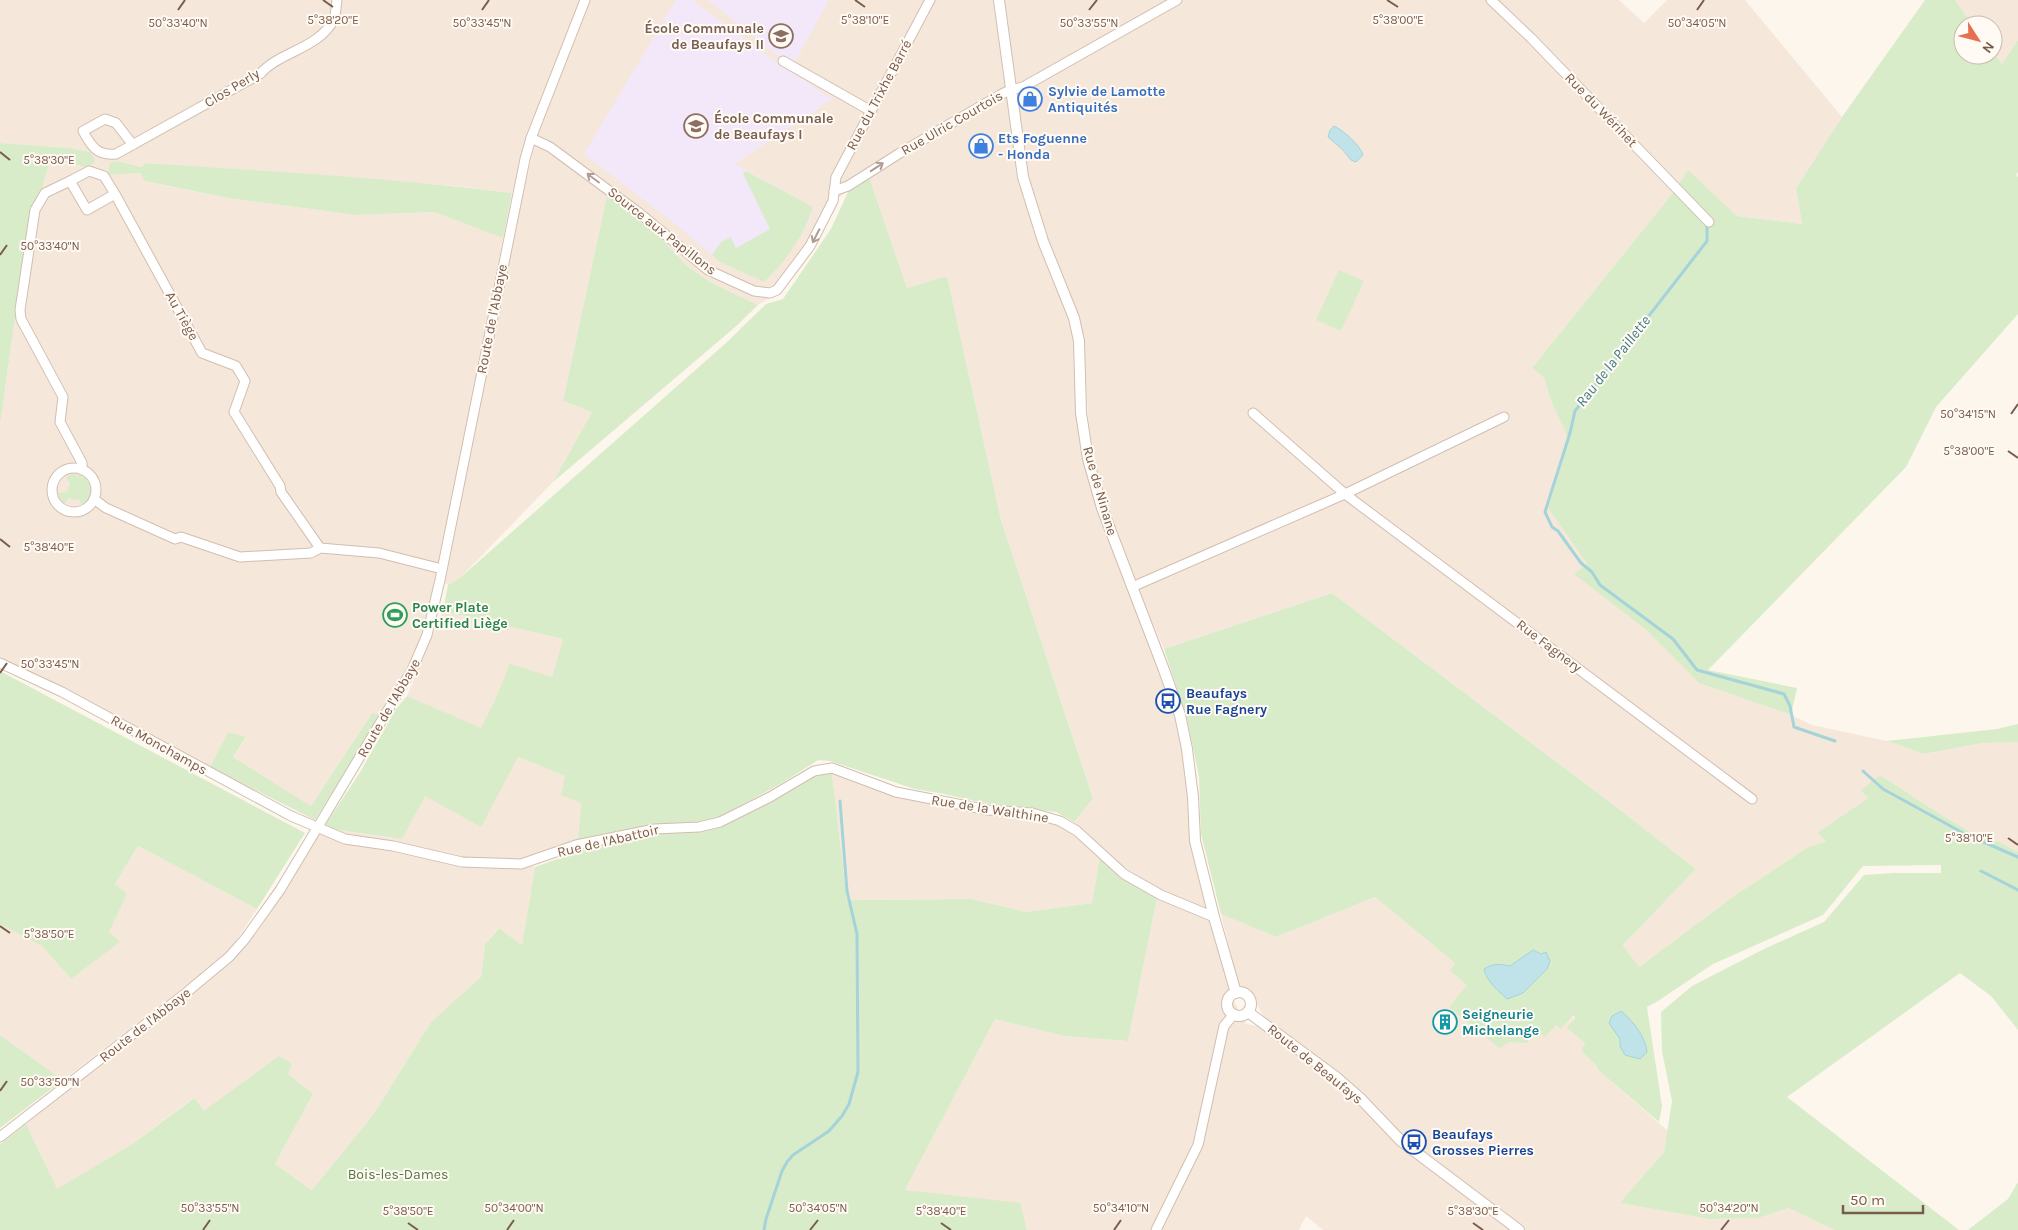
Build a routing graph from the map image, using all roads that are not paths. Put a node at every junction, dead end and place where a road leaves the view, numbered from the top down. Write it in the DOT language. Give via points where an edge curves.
graph roads {
  1 [pos="337,0"];
  2 [pos="584,0"];
  3 [pos="930,0"];
  4 [pos="999,0"];
  5 [pos="1177,0"];
  6 [pos="1492,0"];
  7 [pos="782,61"];
  8 [pos="1010,90"];
  9 [pos="871,111"];
  10 [pos="532,138"];
  11 [pos="132,145"];
  12 [pos="70,181"];
  13 [pos="834,191"];
  14 [pos="115,194"];
  15 [pos="1709,222"];
  16 [pos="1253,413"];
  17 [pos="1504,417"];
  18 [pos="82,470"];
  19 [pos="1345,494"];
  20 [pos="94,499"];
  21 [pos="320,548"];
  22 [pos="442,569"];
  23 [pos="1132,587"];
  24 [pos="0,663"];
  25 [pos="832,768"];
  26 [pos="1752,799"];
  27 [pos="317,828"];
  28 [pos="1214,918"];
  29 [pos="1236,993"];
  30 [pos="1248,1012"];
  31 [pos="1234,1014"];
  32 [pos="0,1137"];
  33 [pos="1156,1230"];
  34 [pos="1519,1230"];
  1 -- 11 [label="street, Clos Perly" via="334,18 322,37 268,64 260,74"];
  2 -- 10 [label="street, Route de l'Abbaye"];
  3 -- 9 [label="street, Rue du Trixhe Barré"];
  4 -- 8 [label="street, Rue de Ninane"];
  5 -- 8 [label="street, Rue Ulric Courtois" via="1023,87"];
  6 -- 15 [label="street, Rue du Wérihet"];
  7 -- 9 [label="street"];
  13 -- 8 [label="street, Rue Ulric Courtois, one-way" via="848,186 900,152"];
  8 -- 23 [label="street, Rue de Ninane" via="1024,177 1043,241 1074,318 1079,341 1088,459 1102,508"];
  9 -- 13 [label="street, Rue du Trixhe Barré" via="836,177"];
  13 -- 10 [label="street, Source aux Papillons, one-way" via="833,201 810,246 777,290 761,293 708,270 617,196 550,147"];
  10 -- 22 [label="street, Route de l'Abbaye" via="519,186"];
  11 -- 11 [label="street, Clos Perly" via="107,155 92,148 83,131 105,119 116,123"];
  12 -- 14 [label="street, Au Tiège" via="89,171 104,176"];
  12 -- 14 [label="street" via="86,210"];
  12 -- 18 [label="street, Au Tiège" via="45,193 35,210 20,310 21,319 63,397 60,422 82,463"];
  14 -- 21 [label="street, Au Tiège" via="202,353 236,366 245,381 234,412 281,492"];
  16 -- 19 [label="street, Rue Fagnery"];
  17 -- 19 [label="street"];
  18 -- 20 [label="street, Au Tiège" via="94,482"];
  18 -- 20 [label="street" via="72,468 63,472 52,489 54,498 69,512 79,512"];
  19 -- 23 [label="street"];
  19 -- 26 [label="street, Rue Fagnery"];
  20 -- 21 [label="street" via="106,508 175,539 181,537 240,557 311,553"];
  21 -- 22 [label="street" via="379,553"];
  22 -- 27 [label="street, Route de l'Abbaye" via="419,655"];
  23 -- 28 [label="street, Rue de Ninane" via="1180,715 1193,797 1195,841"];
  24 -- 27 [label="street, Rue Monchamps" via="62,692"];
  25 -- 27 [label="street, Rue de l'Abattoir" via="814,771 720,822 699,827 654,829 576,845 521,864 462,862 346,839"];
  25 -- 28 [label="street, Rue de la Walthine" via="896,792 1060,821 1077,831 1124,874 1161,895"];
  27 -- 32 [label="street, Route de l'Abbaye" via="258,922 229,957"];
  28 -- 29 [label="street, Rue de Ninane"];
  29 -- 30 [label="street" via="1244,993 1249,998"];
  29 -- 31 [label="street" via="1228,1004"];
  30 -- 31 [label="street"];
  30 -- 34 [label="street, Route de Beaufays" via="1336,1077 1400,1141"];
  31 -- 33 [label="street" via="1224,1026 1194,1156"];
}
